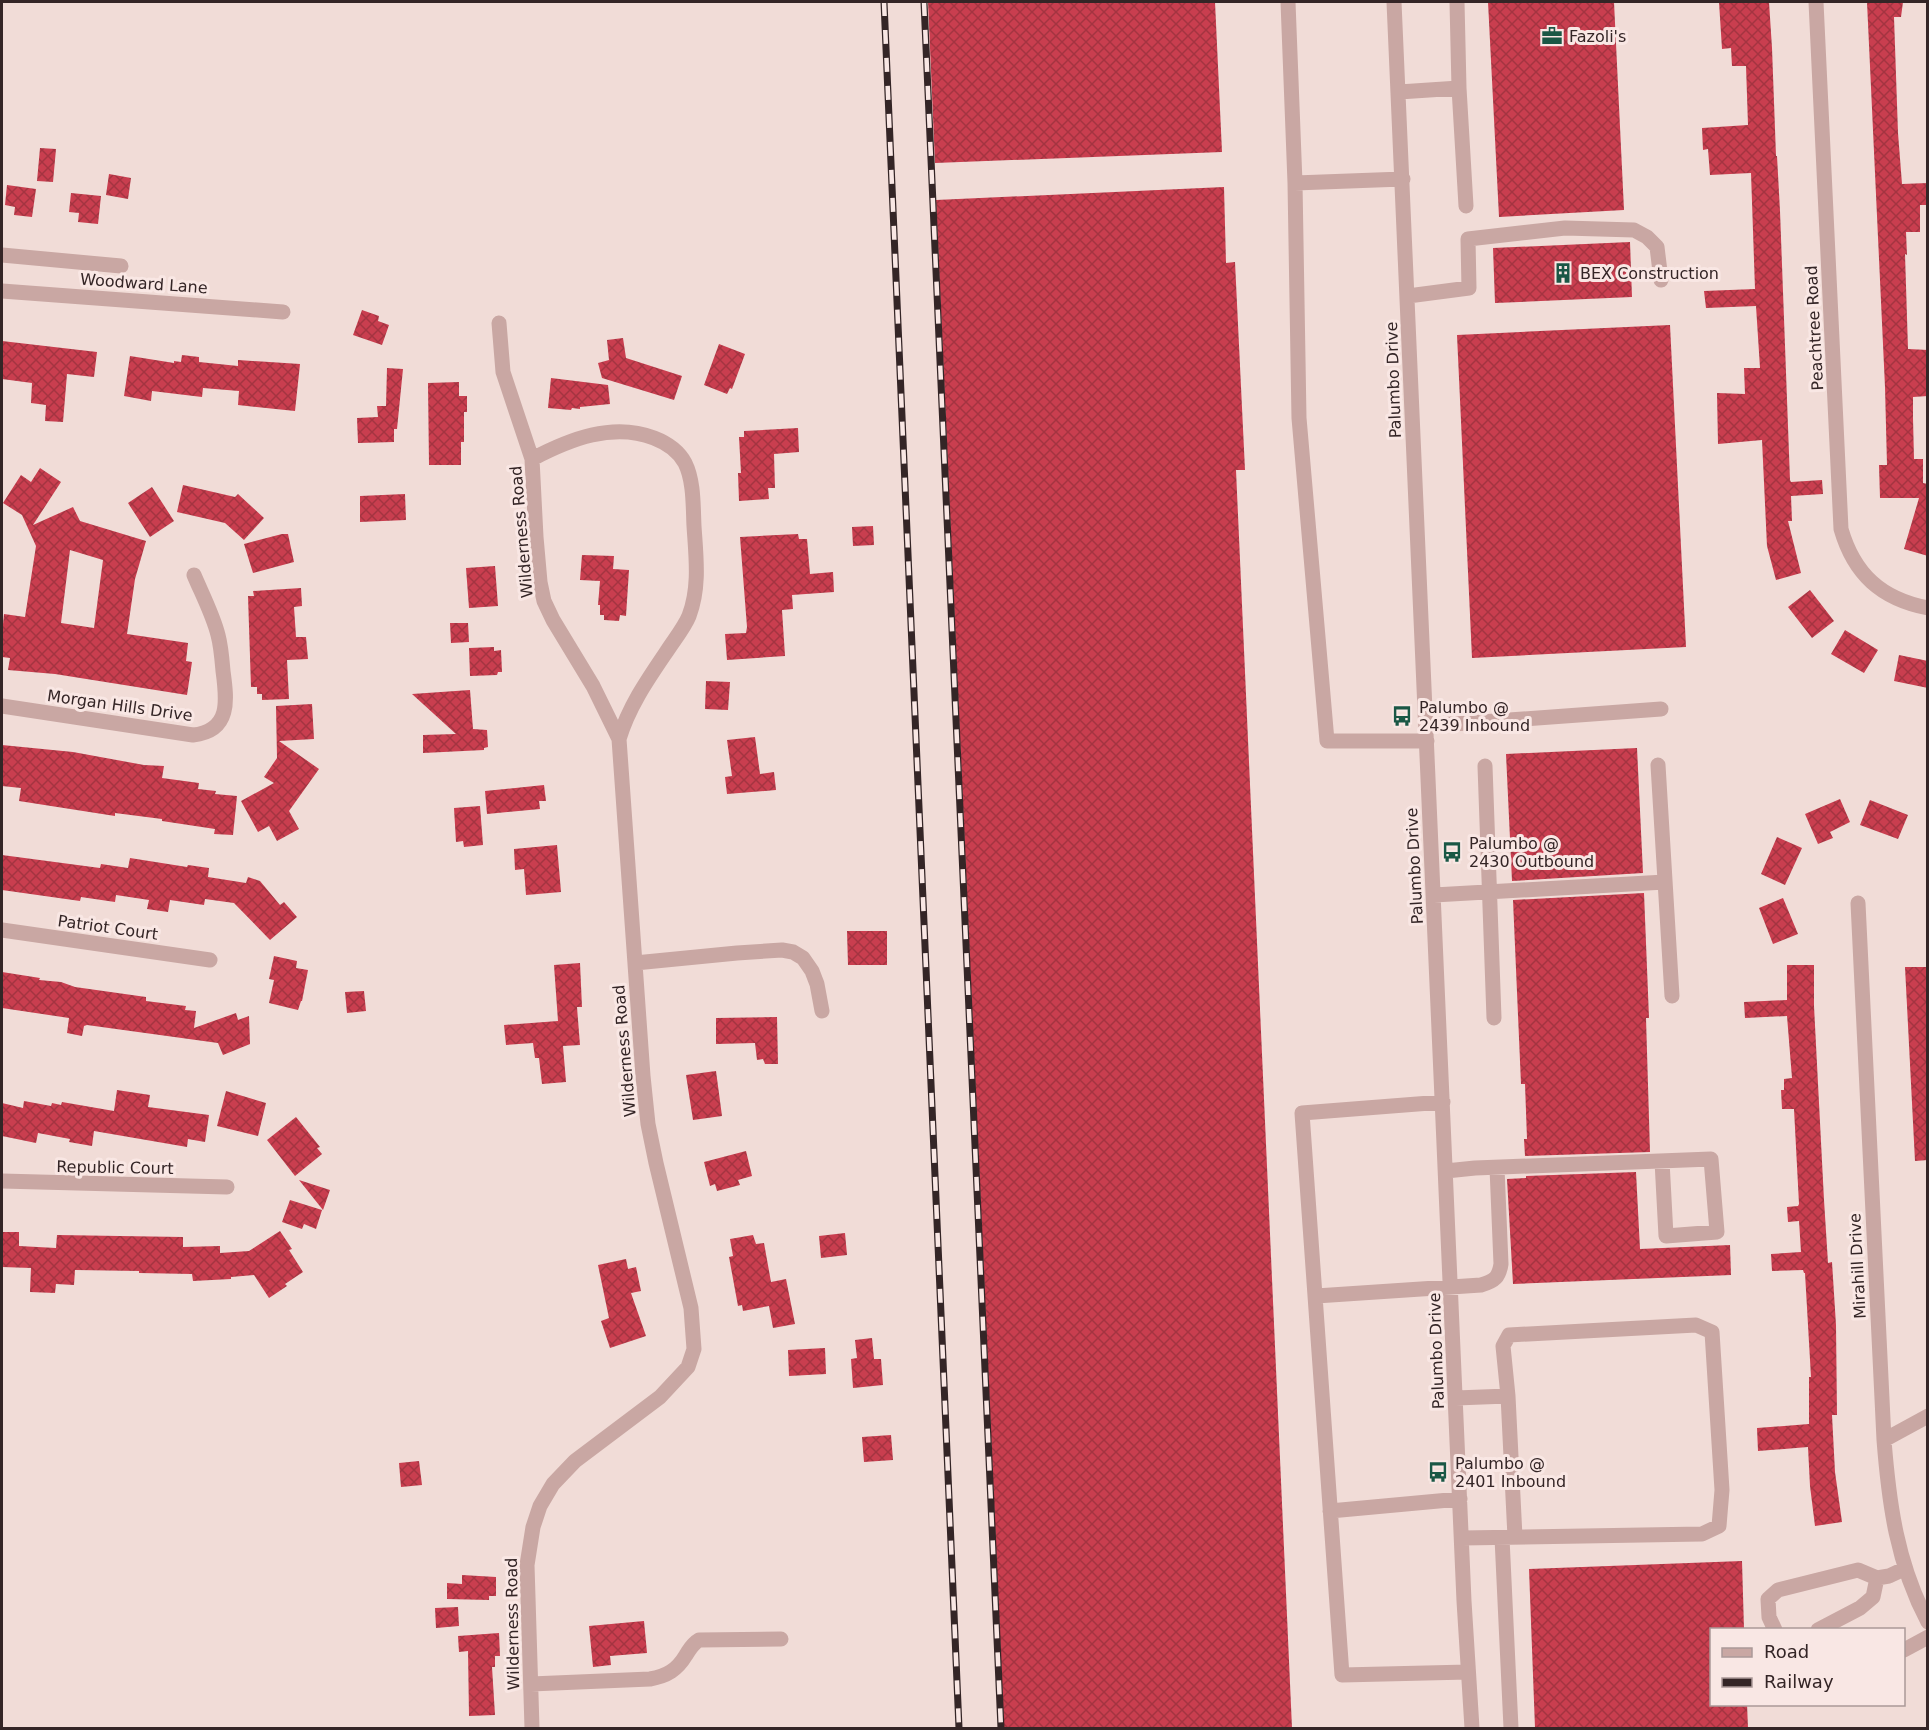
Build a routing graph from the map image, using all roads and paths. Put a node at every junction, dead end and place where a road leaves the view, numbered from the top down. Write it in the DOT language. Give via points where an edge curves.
graph roads {
  1 [pos="1288,2"];
  2 [pos="1394,2"];
  3 [pos="1457,2"];
  4 [pos="1816,2"];
  5 [pos="1459,88"];
  6 [pos="1399,92"];
  7 [pos="1403,179"];
  8 [pos="1295,183"];
  9 [pos="1466,206"];
  10 [pos="2,255"];
  11 [pos="121,266"];
  12 [pos="1661,280"];
  13 [pos="2,291"];
  14 [pos="1408,296"];
  15 [pos="283,312"];
  16 [pos="499,323"];
  17 [pos="532,459"];
  18 [pos="194,575"];
  19 [pos="1928,608"];
  20 [pos="2,706"];
  21 [pos="1661,709"];
  22 [pos="1426,733"];
  23 [pos="619,739"];
  24 [pos="1658,765"];
  25 [pos="1485,766"];
  26 [pos="1665,882"];
  27 [pos="1489,892"];
  28 [pos="1434,895"];
  29 [pos="1858,903"];
  30 [pos="2,930"];
  31 [pos="210,960"];
  32 [pos="635,963"];
  33 [pos="1672,996"];
  34 [pos="822,1011"];
  35 [pos="1494,1018"];
  36 [pos="1443,1102"];
  37 [pos="1662,1161"];
  38 [pos="1497,1168"];
  39 [pos="1446,1171"];
  40 [pos="2,1181"];
  41 [pos="227,1187"];
  42 [pos="1451,1287"];
  43 [pos="1316,1296"];
  44 [pos="1508,1396"];
  45 [pos="1456,1398"];
  46 [pos="1928,1416"];
  47 [pos="1884,1440"];
  48 [pos="1460,1500"];
  49 [pos="1330,1511"];
  50 [pos="1508,1537"];
  51 [pos="1462,1538"];
  52 [pos="1904,1569"];
  53 [pos="1877,1578"];
  54 [pos="1928,1622"];
  55 [pos="1774,1628"];
  56 [pos="1820,1628"];
  57 [pos="1928,1637"];
  58 [pos="781,1639"];
  59 [pos="1905,1649"];
  60 [pos="1468,1672"];
  61 [pos="531,1684"];
  62 [pos="532,1728"];
  63 [pos="1472,1728"];
  64 [pos="1511,1728"];
  1 -- 8 [label="street"];
  2 -- 6 [label="street, Palumbo Drive"];
  3 -- 5 [label="street"];
  4 -- 19 [label="street, Peachtree Road" via="1841,529 1846,547 1865,577 1902,601"];
  5 -- 6 [label="street"];
  5 -- 9 [label="street"];
  6 -- 7 [label="street, Palumbo Drive"];
  7 -- 8 [label="street"];
  7 -- 14 [label="street, Palumbo Drive"];
  8 -- 22 [label="street" via="1299,418 1327,741"];
  10 -- 11 [label="street"];
  12 -- 14 [label="street" via="1657,247 1647,237 1634,230 1565,228 1468,239 1470,288"];
  13 -- 15 [label="street, Woodward Lane"];
  14 -- 22 [label="street, Palumbo Drive"];
  16 -- 17 [label="street, Wilderness Road" via="503,372"];
  17 -- 23 [label="street, Wilderness Road" via="544,601"];
  17 -- 23 [label="street" via="594,434 622,430 661,440 678,451 686,465 693,505 697,575 694,596 688,618 637,696"];
  18 -- 20 [label="street, Morgan Hills Drive" via="218,634 226,709 218,724 203,734 193,735"];
  21 -- 22 [label="street"];
  22 -- 28 [label="street, Palumbo Drive"];
  23 -- 32 [label="street, Wilderness Road"];
  24 -- 26 [label="street"];
  25 -- 27 [label="street"];
  26 -- 27 [label="street"];
  26 -- 33 [label="street"];
  27 -- 28 [label="street"];
  27 -- 35 [label="street"];
  28 -- 36 [label="street, Palumbo Drive"];
  29 -- 47 [label="street, Mirahill Drive"];
  30 -- 31 [label="street, Patriot Court"];
  32 -- 34 [label="street" via="793,952 812,971"];
  32 -- 61 [label="street, Wilderness Road" via="648,1124 692,1308 694,1349 688,1367 660,1397 575,1461 553,1484 540,1506 527,1565"];
  36 -- 39 [label="street, Palumbo Drive"];
  36 -- 43 [label="street" via="1302,1113"];
  37 -- 37 [label="street" via="1712,1159 1717,1233 1666,1236"];
  37 -- 38 [label="street"];
  38 -- 39 [label="street"];
  38 -- 42 [label="street" via="1499,1275 1482,1285"];
  39 -- 42 [label="street, Palumbo Drive"];
  40 -- 41 [label="street, Republic Court"];
  42 -- 43 [label="street"];
  42 -- 45 [label="street, Palumbo Drive"];
  43 -- 49 [label="street"];
  44 -- 45 [label="street"];
  44 -- 50 [label="street"];
  44 -- 50 [label="street" via="1503,1346 1509,1335 1696,1325 1712,1332 1722,1490 1719,1526 1702,1534"];
  45 -- 48 [label="street, Palumbo Drive"];
  46 -- 47 [label="street"];
  47 -- 52 [label="street, Mirahill Drive" via="1888,1496"];
  48 -- 49 [label="street"];
  48 -- 51 [label="street, Palumbo Drive"];
  49 -- 60 [label="street" via="1342,1675"];
  50 -- 51 [label="street"];
  50 -- 64 [label="street"];
  51 -- 60 [label="street, Palumbo Drive"];
  52 -- 53 [label="street"];
  52 -- 54 [label="street, Mirahill Drive"];
  53 -- 55 [label="street" via="1858,1570 1778,1590 1768,1599"];
  53 -- 56 [label="street" via="1873,1597"];
  57 -- 59 [label="street"];
  58 -- 61 [label="street" via="699,1640 674,1670 650,1679"];
  60 -- 63 [label="street, Palumbo Drive"];
  61 -- 62 [label="street, Wilderness Road"];
}
